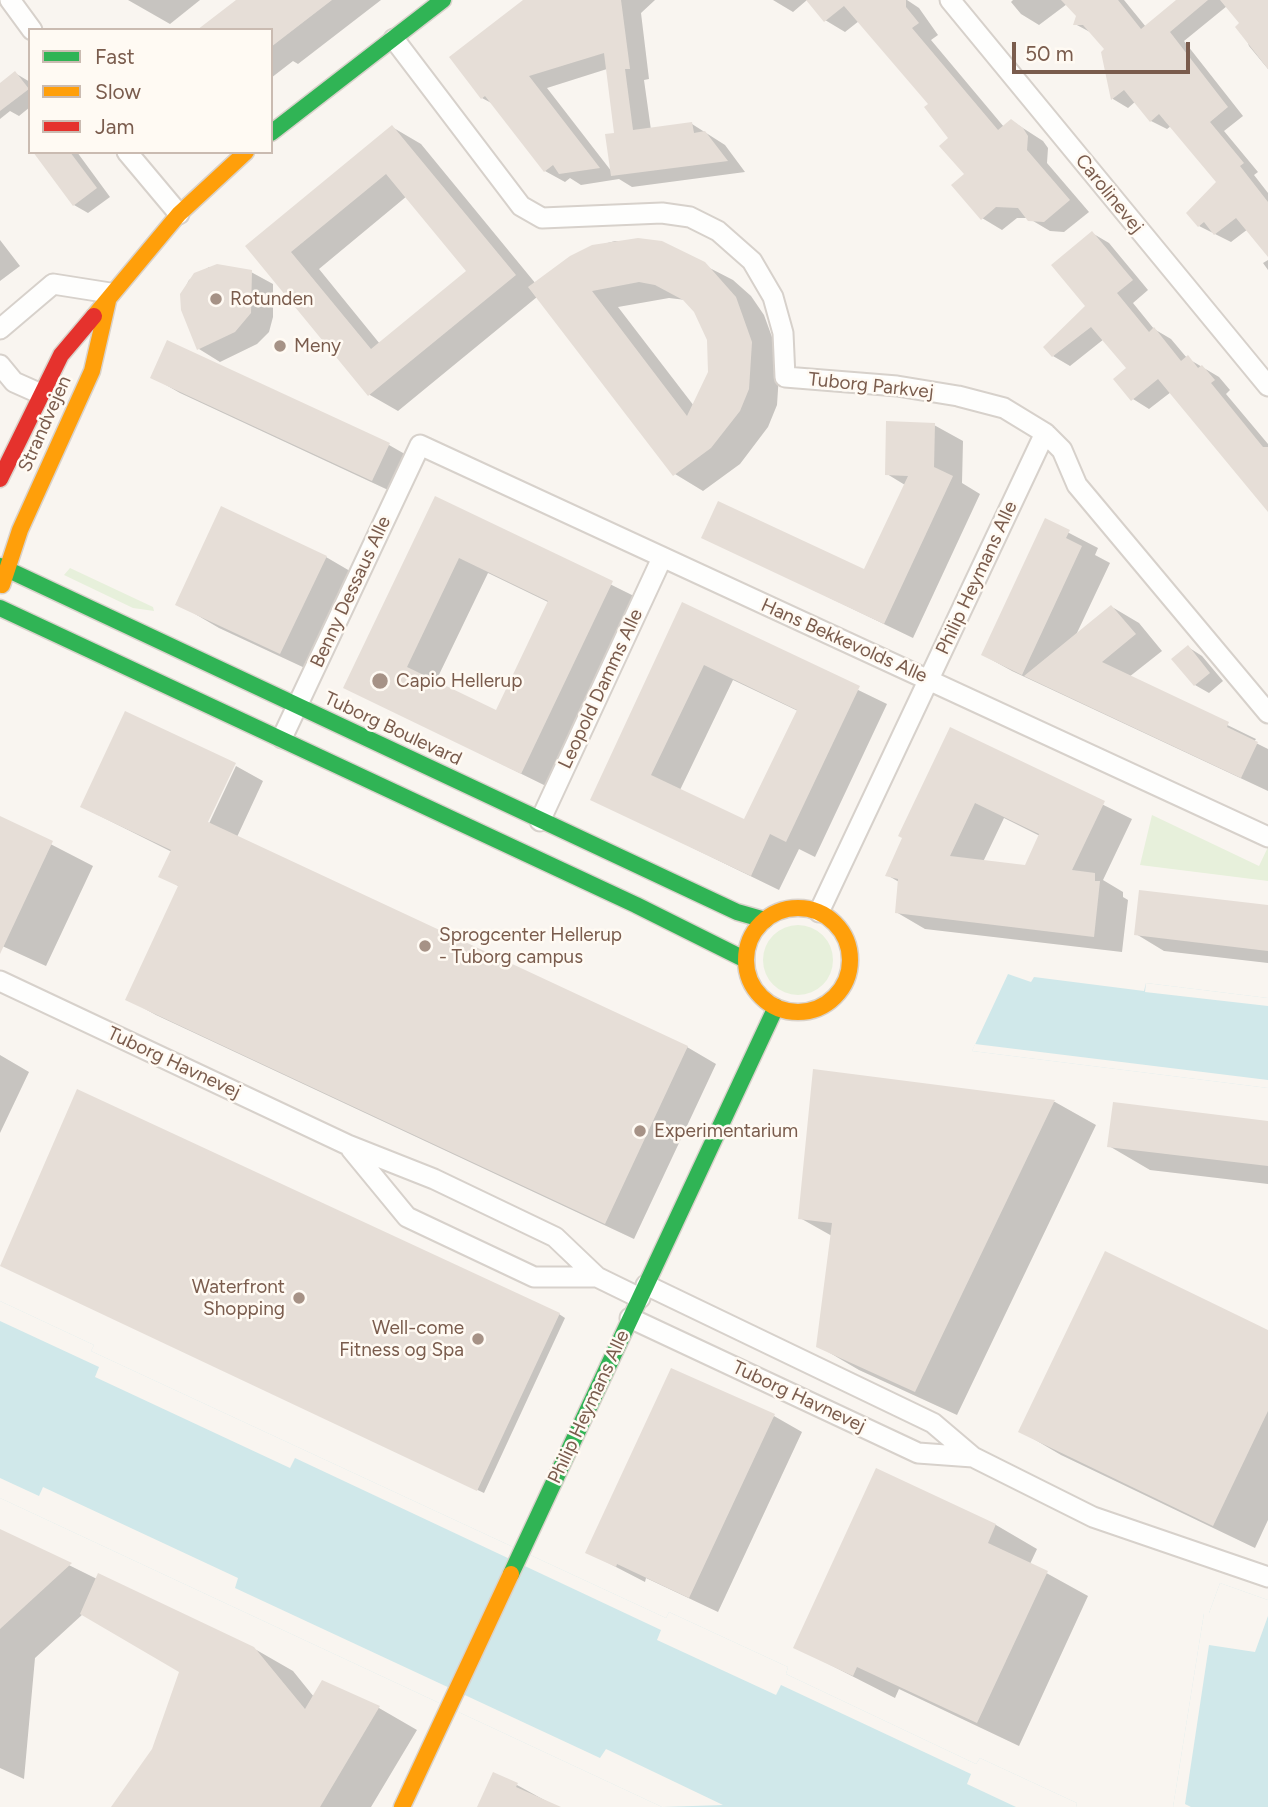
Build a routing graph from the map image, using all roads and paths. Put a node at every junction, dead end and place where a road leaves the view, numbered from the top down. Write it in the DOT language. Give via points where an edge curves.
graph roads {
  1 [pos="10,0"];
  2 [pos="443,0"];
  3 [pos="950,0"];
  4 [pos="31,28"];
  5 [pos="394,39"];
  6 [pos="273,131"];
  7 [pos="129,154"];
  8 [pos="244,154"];
  9 [pos="179,214"];
  10 [pos="110,293"];
  11 [pos="0,329"];
  12 [pos="0,365"];
  13 [pos="1268,386"];
  14 [pos="41,394"];
  15 [pos="1045,433"];
  16 [pos="420,445"];
  17 [pos="0,479"];
  18 [pos="662,558"];
  19 [pos="3,568"];
  20 [pos="0,593"];
  21 [pos="0,608"];
  22 [pos="929,680"];
  23 [pos="297,707"];
  24 [pos="1268,713"];
  25 [pos="282,738"];
  26 [pos="540,821"];
  27 [pos="1268,837"];
  28 [pos="819,912"];
  29 [pos="765,920"];
  30 [pos="746,960"];
  31 [pos="0,981"];
  32 [pos="776,1007"];
  33 [pos="348,1145"];
  34 [pos="597,1277"];
  35 [pos="643,1292"];
  36 [pos="630,1318"];
  37 [pos="973,1457"];
  38 [pos="1268,1577"];
  39 [pos="402,1807"];
  1 -- 4 [label="street"];
  2 -- 5 [label="street"];
  3 -- 13 [label="street, Carolinevej"];
  5 -- 6 [label="street"];
  5 -- 15 [label="street, Tuborg Parkvej" via="521,206 542,218 662,214 690,218 718,231 752,261 774,297 783,333 785,377 958,396 1004,408"];
  7 -- 9 [label="street"];
  8 -- 9 [label="street, Strandvejen"];
  9 -- 10 [label="street, Strandvejen"];
  10 -- 11 [label="street" via="53,284"];
  10 -- 14 [label="street, Strandvejen" via="61,355"];
  10 -- 19 [label="street, Strandvejen" via="92,371"];
  12 -- 14 [label="street" via="14,382"];
  14 -- 17 [label="street, Strandvejen"];
  15 -- 22 [label="street, Philip Heymans Alle"];
  15 -- 24 [label="street, Tuborg Parkvej" via="1062,450 1077,485"];
  16 -- 18 [label="street, Hans Bekkevolds Alle"];
  16 -- 23 [label="street, Benny Dessaus Alle"];
  18 -- 22 [label="street, Hans Bekkevolds Alle"];
  18 -- 26 [label="street, Leopold Damms Alle"];
  19 -- 20 [label="street, Strandvejen"];
  19 -- 23 [label="street, Tuborg Boulevard"];
  21 -- 25 [label="street"];
  22 -- 27 [label="street, Hans Bekkevolds Alle"];
  22 -- 28 [label="street, Philip Heymans Alle"];
  23 -- 25 [label="street, Benny Dessaus Alle"];
  23 -- 26 [label="street, Tuborg Boulevard"];
  25 -- 30 [label="street"];
  26 -- 29 [label="street, Tuborg Boulevard" via="737,912"];
  28 -- 29 [label="street" via="791,908"];
  28 -- 32 [label="street" via="832,920 848,946 848,977 832,1000 820,1008 805,1012"];
  29 -- 30 [label="street" via="754,931"];
  30 -- 32 [label="street" via="753,987"];
  31 -- 33 [label="street, Tuborg Havnevej"];
  32 -- 35 [label="street, Philip Heymans Alle"];
  33 -- 34 [label="street, Tuborg Havnevej" via="555,1237"];
  33 -- 34 [label="street, Tuborg Havnevej" via="407,1217 534,1278"];
  34 -- 35 [label="street, Tuborg Havnevej"];
  35 -- 36 [label="street, Philip Heymans Alle"];
  35 -- 37 [label="street, Tuborg Havnevej" via="933,1423"];
  36 -- 37 [label="street, Tuborg Havnevej" via="918,1454"];
  36 -- 39 [label="street, Philip Heymans Alle"];
  37 -- 38 [label="street, Tuborg Havnevej" via="1093,1517"];
}
